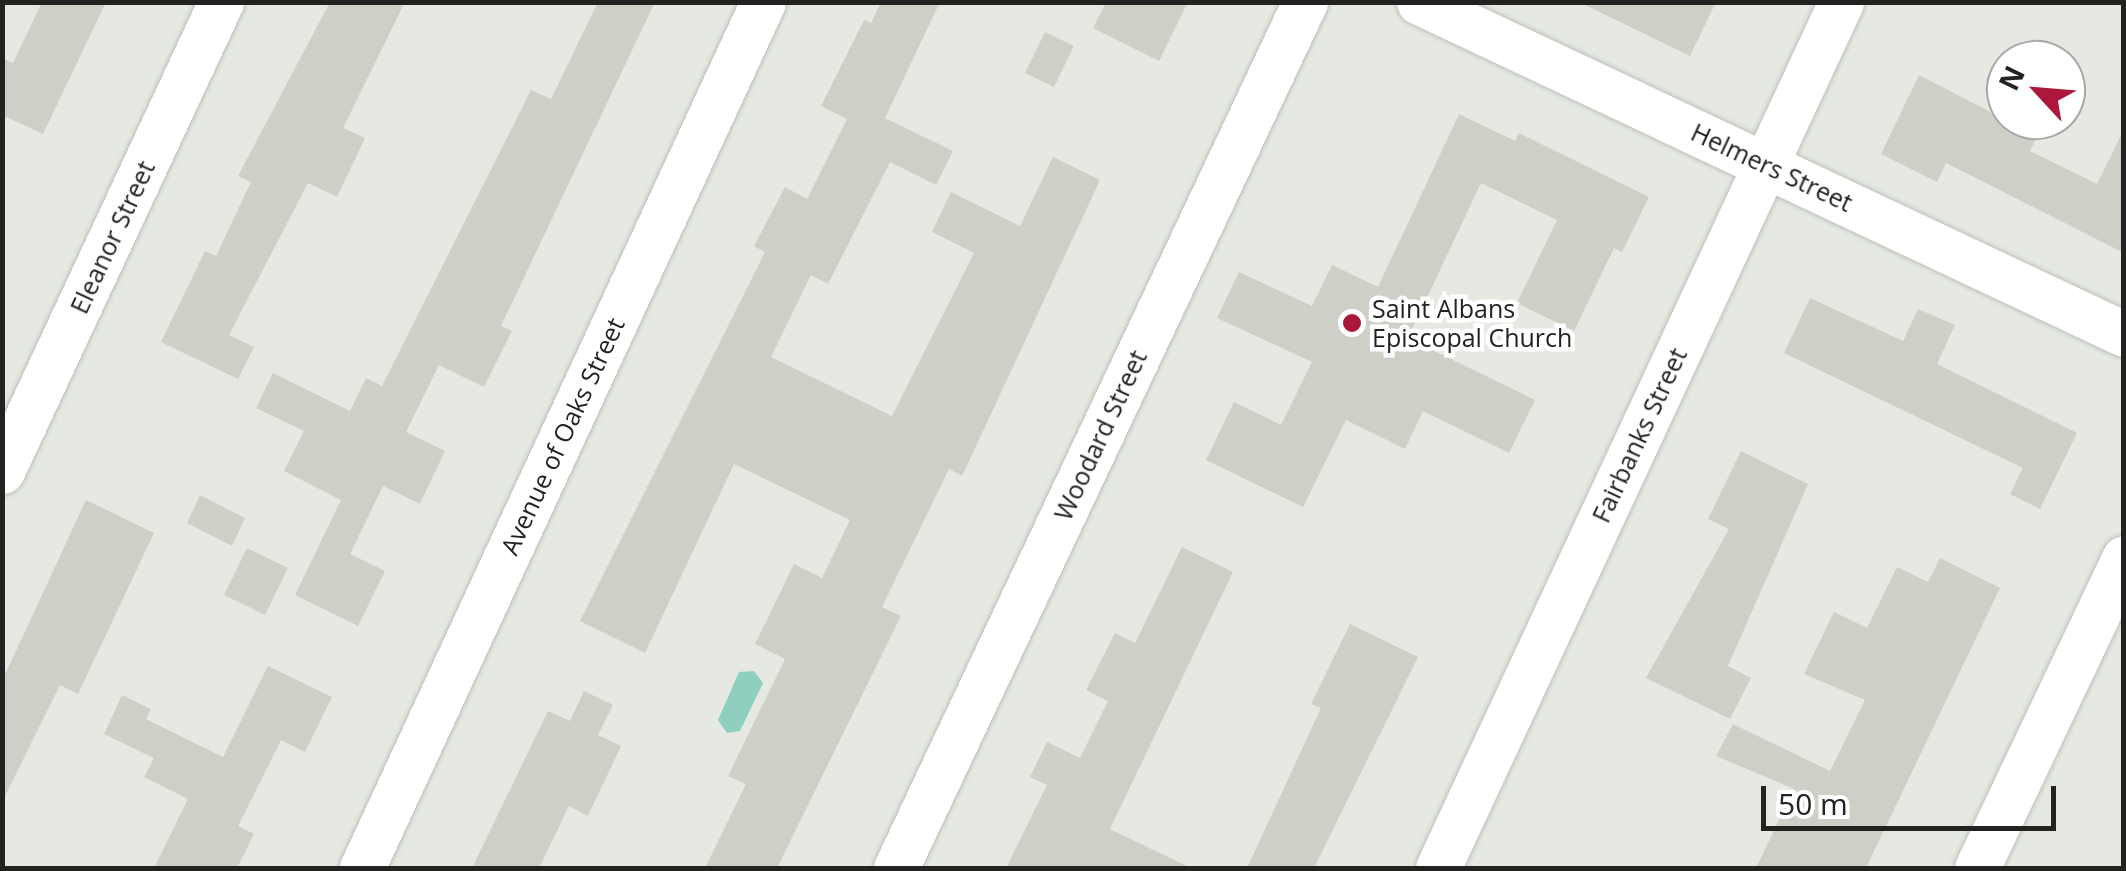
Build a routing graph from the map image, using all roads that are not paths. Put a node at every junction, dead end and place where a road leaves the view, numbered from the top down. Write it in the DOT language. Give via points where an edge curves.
graph roads {
  1 [pos="221,2"];
  2 [pos="763,2"];
  3 [pos="1305,2"];
  4 [pos="1419,2"];
  5 [pos="1841,2"];
  6 [pos="1766,163"];
  7 [pos="2124,334"];
  8 [pos="2,471"];
  9 [pos="2124,558"];
  10 [pos="362,868"];
  11 [pos="896,868"];
  12 [pos="1438,868"];
  13 [pos="1977,868"];
  1 -- 8 [label="street, Eleanor Street"];
  2 -- 10 [label="street, Avenue of Oaks Street"];
  3 -- 11 [label="street, Woodard Street"];
  4 -- 6 [label="street, Helmers Street"];
  5 -- 6 [label="street, Fairbanks Street"];
  6 -- 7 [label="street, Helmers Street"];
  6 -- 12 [label="street, Fairbanks Street"];
  9 -- 13 [label="street"];
}
